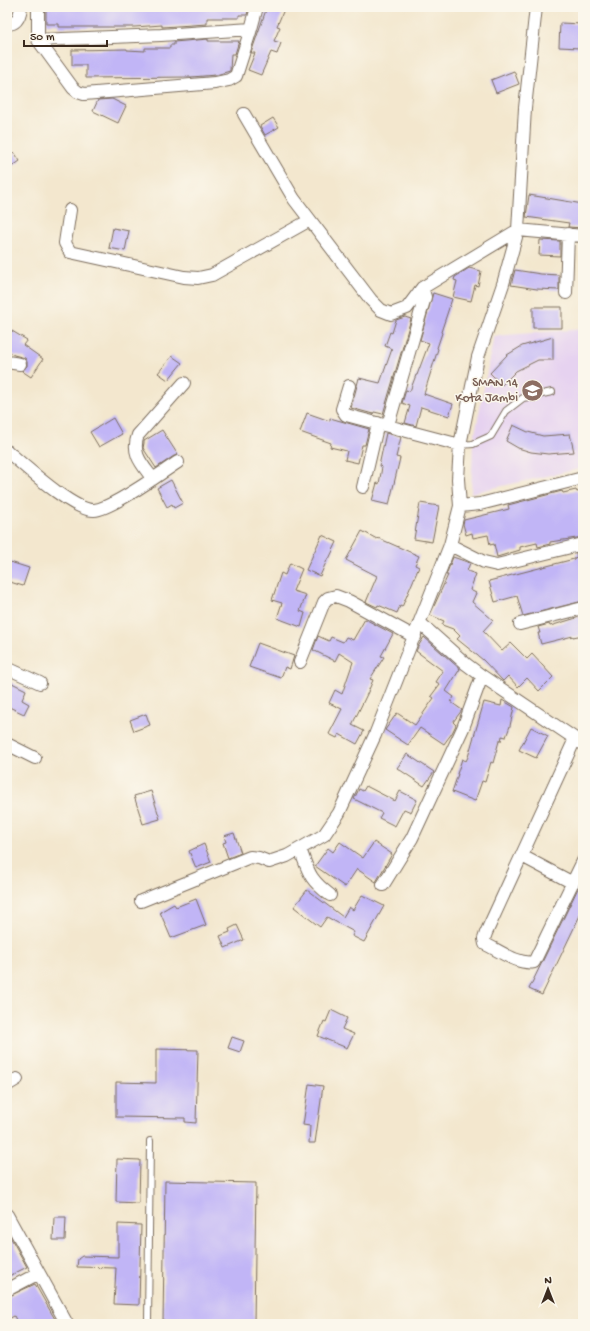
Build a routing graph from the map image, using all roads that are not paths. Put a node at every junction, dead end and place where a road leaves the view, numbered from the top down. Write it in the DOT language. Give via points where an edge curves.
graph roads {
  1 [pos="21,7"];
  2 [pos="38,7"];
  3 [pos="257,7"];
  4 [pos="536,7"];
  5 [pos="7,24"];
  6 [pos="252,29"];
  7 [pos="38,40"];
  8 [pos="244,114"];
  9 [pos="70,210"];
  10 [pos="310,220"];
  11 [pos="518,230"];
  12 [pos="568,234"];
  13 [pos="583,236"];
  14 [pos="422,288"];
  15 [pos="566,292"];
  16 [pos="7,362"];
  17 [pos="20,364"];
  18 [pos="184,383"];
  19 [pos="349,386"];
  20 [pos="552,392"];
  21 [pos="383,424"];
  22 [pos="460,445"];
  23 [pos="7,451"];
  24 [pos="178,462"];
  25 [pos="583,478"];
  26 [pos="152,479"];
  27 [pos="363,487"];
  28 [pos="460,506"];
  29 [pos="583,544"];
  30 [pos="450,545"];
  31 [pos="583,608"];
  32 [pos="420,623"];
  33 [pos="520,624"];
  34 [pos="414,637"];
  35 [pos="300,662"];
  36 [pos="7,668"];
  37 [pos="482,676"];
  38 [pos="40,683"];
  39 [pos="579,741"];
  40 [pos="7,744"];
  41 [pos="35,758"];
  42 [pos="300,849"];
  43 [pos="522,856"];
  44 [pos="583,861"];
  45 [pos="573,883"];
  46 [pos="383,885"];
  47 [pos="330,895"];
  48 [pos="141,901"];
  49 [pos="150,1141"];
  50 [pos="7,1215"];
  51 [pos="39,1273"];
  52 [pos="7,1290"];
  53 [pos="67,1324"];
  54 [pos="148,1324"];
  1 -- 5 [label="street" via="14,23"];
  2 -- 7 [label="street"];
  3 -- 6 [label="street"];
  4 -- 11 [label="street" via="524,108"];
  6 -- 7 [label="street"];
  6 -- 7 [label="street" via="236,76 229,80 84,94 73,88"];
  8 -- 10 [label="street" via="294,199"];
  9 -- 10 [label="street" via="65,243 70,252 198,278 212,275"];
  10 -- 14 [label="street" via="381,310 392,314 407,308"];
  11 -- 12 [label="street"];
  11 -- 14 [label="street"];
  11 -- 22 [label="street" via="478,357"];
  12 -- 13 [label="street"];
  12 -- 15 [label="street"];
  14 -- 21 [label="street" via="425,297"];
  16 -- 17 [label="street"];
  18 -- 26 [label="street" via="138,435 135,443 136,451"];
  19 -- 21 [label="street" via="342,409 344,413"];
  20 -- 22 [label="lane" via="523,398 506,411 491,436 473,444"];
  21 -- 22 [label="street"];
  21 -- 27 [label="street"];
  22 -- 28 [label="street"];
  23 -- 26 [label="street" via="62,495 86,510 98,510"];
  24 -- 26 [label="street"];
  25 -- 28 [label="street" via="480,504"];
  28 -- 30 [label="street"];
  29 -- 30 [label="street" via="497,565 484,562"];
  30 -- 32 [label="street"];
  31 -- 33 [label="street"];
  32 -- 34 [label="street"];
  32 -- 37 [label="street"];
  34 -- 35 [label="street" via="336,596 324,602"];
  34 -- 42 [label="street" via="375,735 339,813 324,835"];
  36 -- 38 [label="street"];
  37 -- 39 [label="street"];
  37 -- 46 [label="street" via="463,728 412,838"];
  39 -- 43 [label="street"];
  40 -- 41 [label="street"];
  42 -- 47 [label="street" via="309,875"];
  42 -- 48 [label="street" via="269,862 250,857"];
  43 -- 45 [label="street"];
  43 -- 45 [label="street" via="486,933 485,944 520,962 534,962"];
  44 -- 45 [label="street"];
  49 -- 54 [label="lane"];
  50 -- 51 [label="street"];
  51 -- 52 [label="street"];
  51 -- 53 [label="street"];
}
